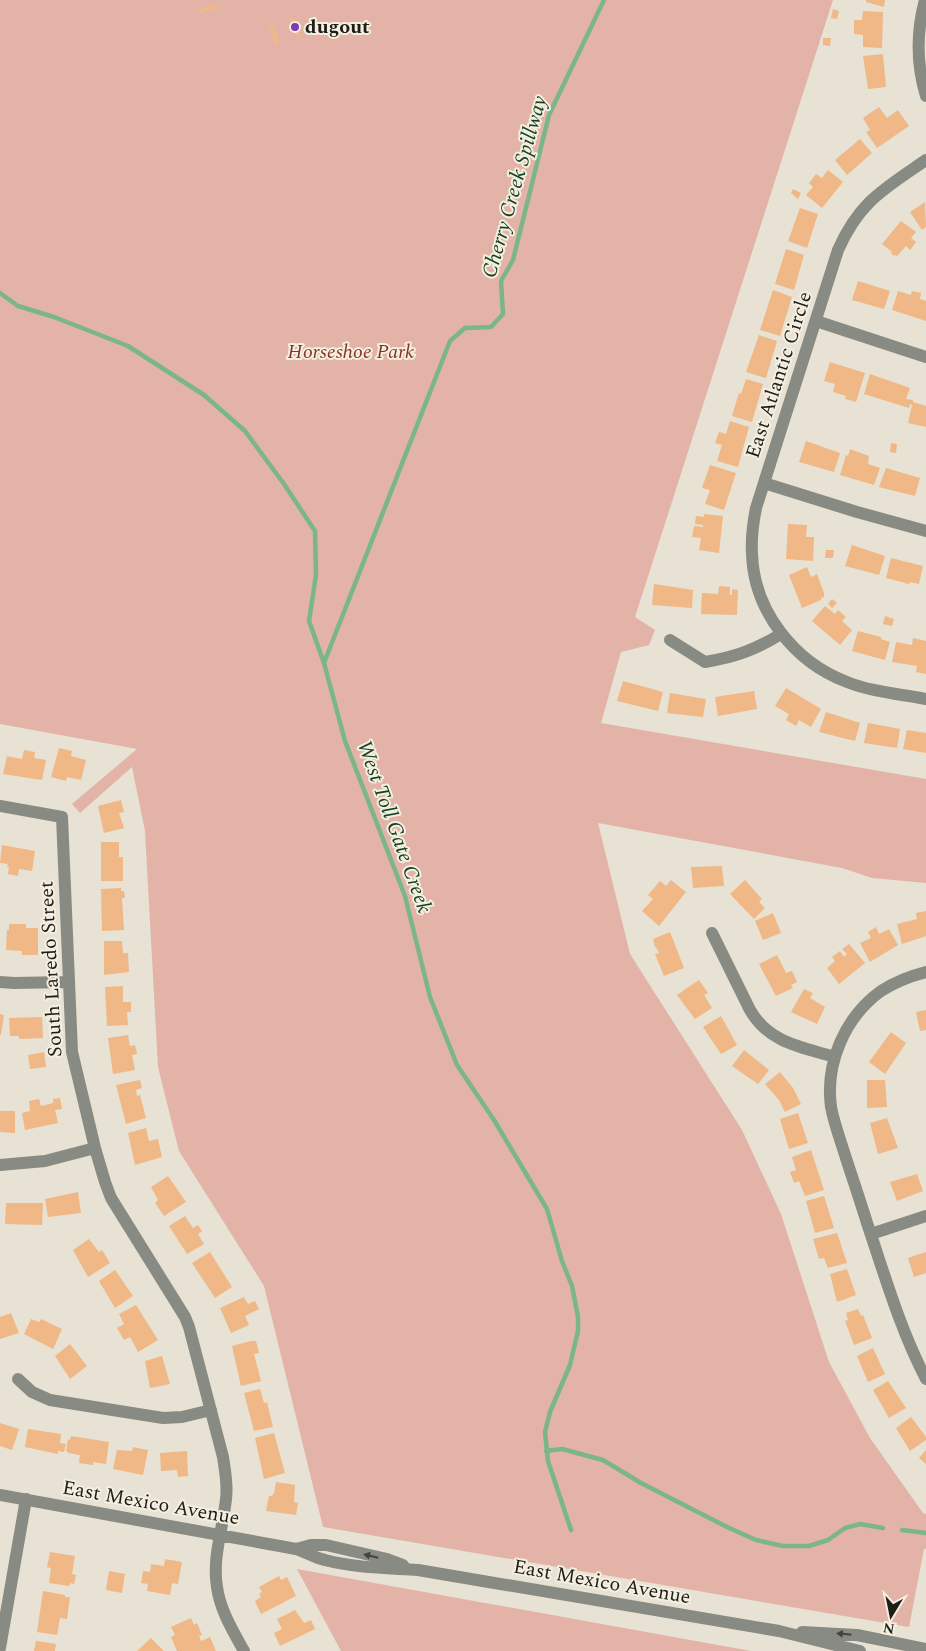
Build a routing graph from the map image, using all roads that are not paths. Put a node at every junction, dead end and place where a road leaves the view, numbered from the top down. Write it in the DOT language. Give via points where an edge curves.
graph roads {
  1 [pos="924,0"];
  2 [pos="926,96"];
  3 [pos="926,160"];
  4 [pos="816,322"];
  5 [pos="926,357"];
  6 [pos="764,483"];
  7 [pos="926,531"];
  8 [pos="781,634"];
  9 [pos="670,640"];
  10 [pos="926,698"];
  11 [pos="0,806"];
  12 [pos="712,933"];
  13 [pos="926,972"];
  14 [pos="0,982"];
  15 [pos="68,982"];
  16 [pos="835,1057"];
  17 [pos="95,1148"];
  18 [pos="0,1165"];
  19 [pos="926,1216"];
  20 [pos="871,1234"];
  21 [pos="926,1378"];
  22 [pos="18,1380"];
  23 [pos="211,1410"];
  24 [pos="0,1495"];
  25 [pos="26,1499"];
  26 [pos="221,1534"];
  27 [pos="780,1631"];
  28 [pos="0,1648"];
  29 [pos="926,1649"];
  30 [pos="244,1651"];
  31 [pos="860,1651"];
  1 -- 2 [label="street" via="918,50"];
  3 -- 4 [label="street, East Atlantic Circle" via="880,192 855,218 838,250"];
  4 -- 5 [label="street"];
  4 -- 6 [label="street, East Atlantic Circle"];
  6 -- 7 [label="street"];
  6 -- 8 [label="street, East Atlantic Circle" via="752,531 752,555 760,594"];
  8 -- 9 [label="street" via="749,652 705,662"];
  8 -- 10 [label="street, East Atlantic Circle" via="811,663 831,675 865,688"];
  11 -- 15 [label="street, South Laredo Street" via="62,817"];
  12 -- 16 [label="street" via="755,1019 767,1032 781,1041"];
  13 -- 16 [label="street" via="898,982 867,1003 854,1017"];
  14 -- 15 [label="street"];
  15 -- 17 [label="street, South Laredo Street" via="72,1052"];
  16 -- 20 [label="street" via="830,1088 831,1107"];
  17 -- 18 [label="street" via="45,1160"];
  17 -- 23 [label="street, South Laredo Street" via="111,1198 185,1317"];
  19 -- 20 [label="street"];
  20 -- 21 [label="street" via="910,1348"];
  22 -- 23 [label="street" via="32,1392 50,1400 163,1418"];
  23 -- 26 [label="street, South Laredo Street" via="226,1477"];
  24 -- 25 [label="street, East Mexico Avenue"];
  25 -- 26 [label="street, East Mexico Avenue"];
  25 -- 28 [label="street"];
  26 -- 27 [label="street, East Mexico Avenue" via="296,1549 333,1546 418,1570"];
  26 -- 30 [label="street, South Laredo Street" via="216,1587 226,1618"];
  29 -- 27 [label="street, East Mexico Avenue, one-way" via="839,1633"];
  27 -- 31 [label="street, East Mexico Avenue"];
}
